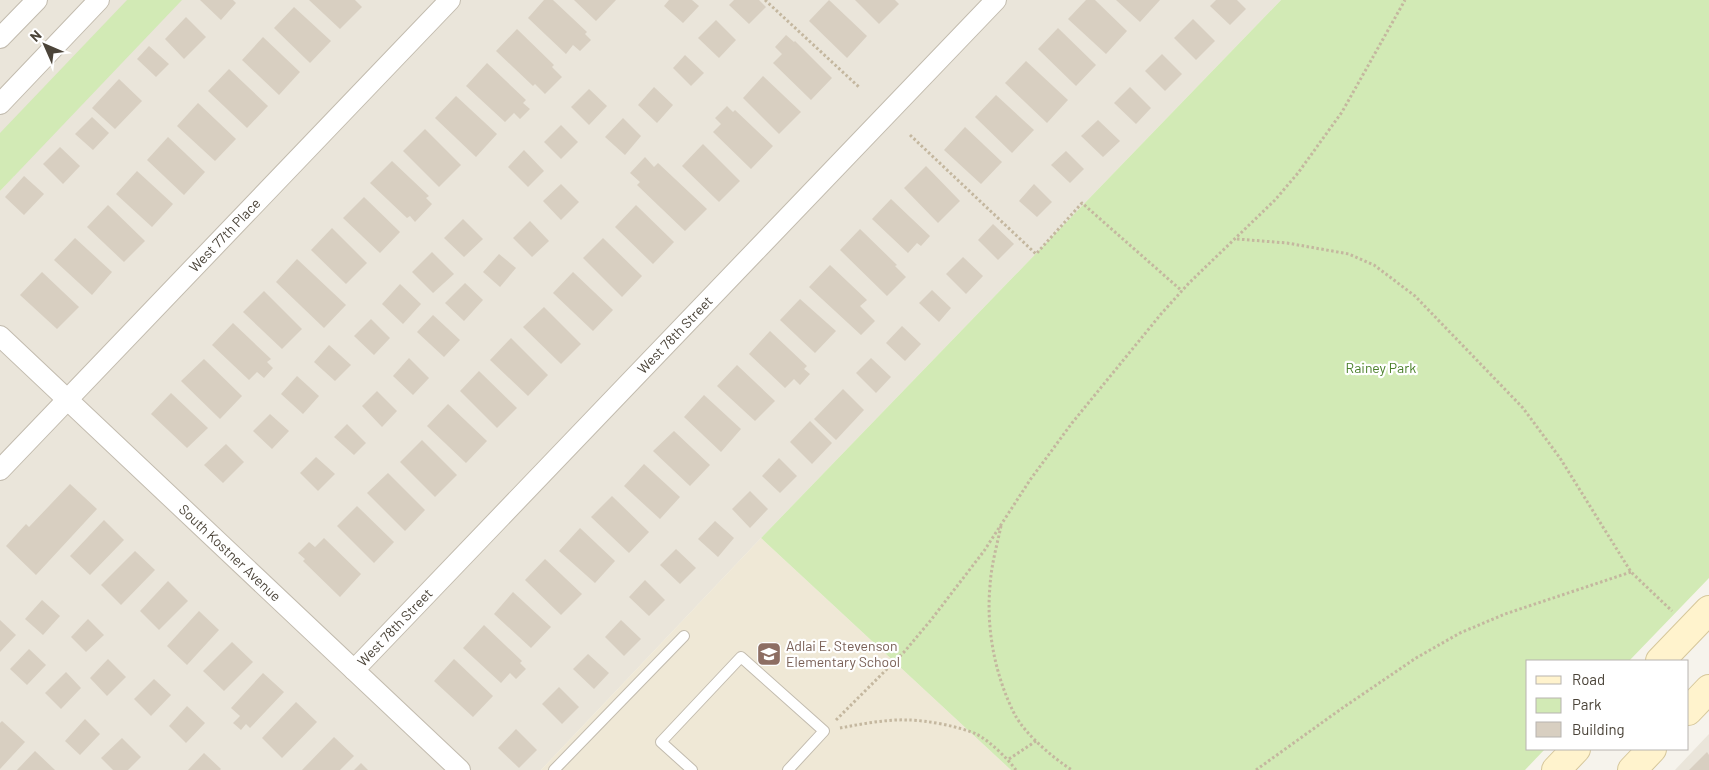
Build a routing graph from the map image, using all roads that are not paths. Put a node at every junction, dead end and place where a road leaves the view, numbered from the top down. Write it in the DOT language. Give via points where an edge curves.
graph roads {
  1 [pos="37,0"];
  2 [pos="99,0"];
  3 [pos="450,0"];
  4 [pos="996,0"];
  5 [pos="0,38"];
  6 [pos="0,104"];
  7 [pos="0,336"];
  8 [pos="67,400"];
  9 [pos="0,470"];
  10 [pos="1709,610"];
  11 [pos="684,636"];
  12 [pos="1661,660"];
  13 [pos="354,670"];
  14 [pos="1709,689"];
  15 [pos="1689,710"];
  16 [pos="1575,750"];
  17 [pos="1651,750"];
  18 [pos="460,770"];
  19 [pos="554,770"];
  20 [pos="692,770"];
  21 [pos="788,770"];
  22 [pos="1556,770"];
  23 [pos="1632,770"];
  1 -- 5 [label="street"];
  2 -- 6 [label="street"];
  3 -- 8 [label="street, West 77th Place"];
  4 -- 13 [label="street, West 78th Street"];
  7 -- 8 [label="street, South Kostner Avenue"];
  8 -- 9 [label="street, West 77th Place"];
  8 -- 13 [label="street, South Kostner Avenue"];
  10 -- 12 [label="main road"];
  11 -- 19 [label="lane"];
  13 -- 18 [label="street, South Kostner Avenue"];
  14 -- 15 [label="main road"];
  16 -- 22 [label="main road"];
  17 -- 23 [label="main road"];
  20 -- 21 [label="lane" via="661,742 742,657 824,731"];
}
